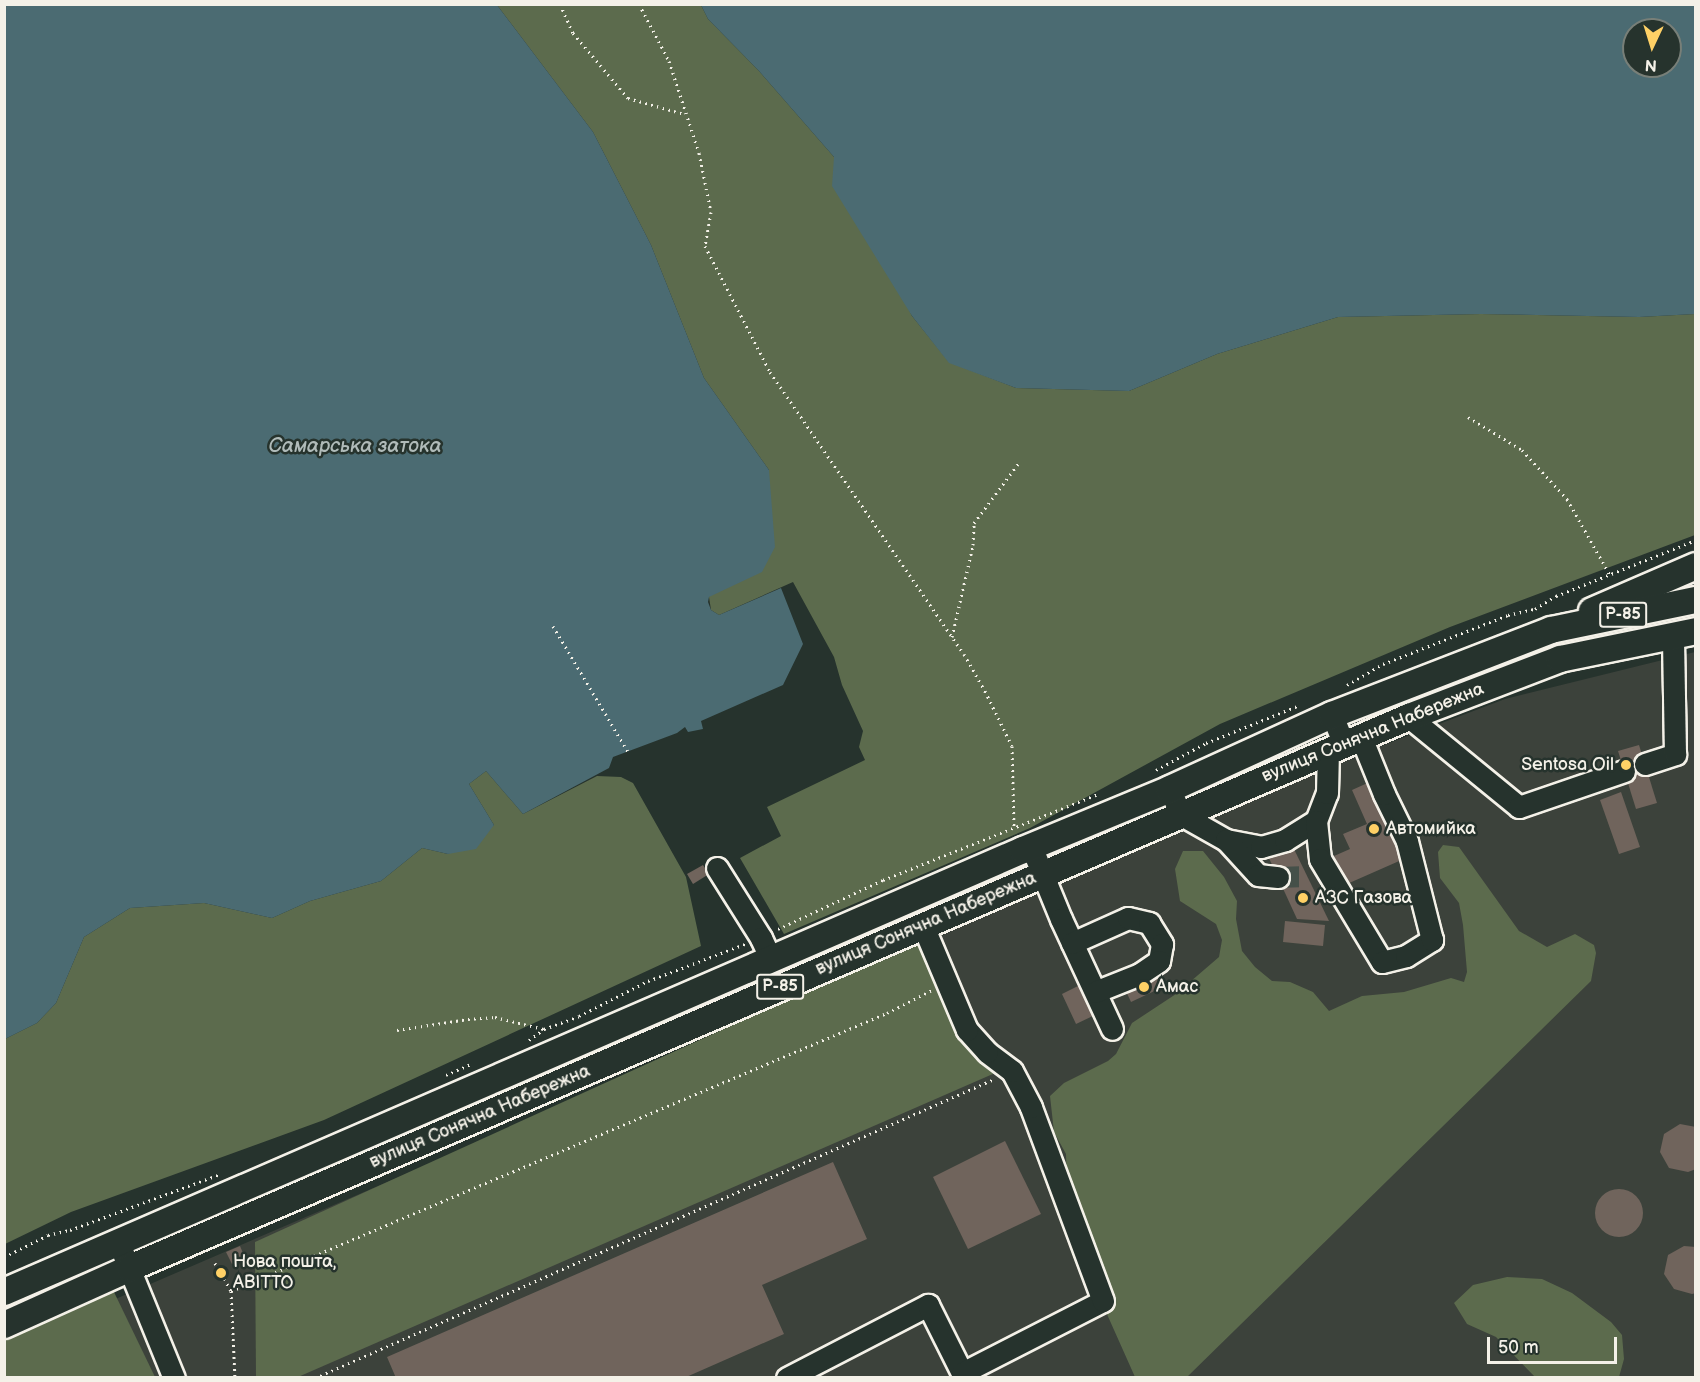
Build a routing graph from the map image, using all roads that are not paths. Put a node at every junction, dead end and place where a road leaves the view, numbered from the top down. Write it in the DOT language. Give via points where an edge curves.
graph roads {
  1 [pos="1695,566"];
  2 [pos="1695,600"];
  3 [pos="1551,630"];
  4 [pos="1684,633"];
  5 [pos="1332,715"];
  6 [pos="1408,717"];
  7 [pos="1344,744"];
  8 [pos="1645,764"];
  9 [pos="1624,771"];
  10 [pos="1160,781"];
  11 [pos="1180,814"];
  12 [pos="1316,821"];
  13 [pos="1226,840"];
  14 [pos="1022,841"];
  15 [pos="717,868"];
  16 [pos="1044,873"];
  17 [pos="1278,877"];
  18 [pos="922,926"];
  19 [pos="1072,943"];
  20 [pos="766,948"];
  21 [pos="1095,992"];
  22 [pos="1112,1029"];
  23 [pos="118,1241"];
  24 [pos="130,1268"];
  25 [pos="4,1292"];
  26 [pos="4,1325"];
  27 [pos="174,1377"];
  28 [pos="787,1377"];
  1 -- 3 [label="main road"];
  2 -- 3 [label="main road, вулиця Сонячна Набережна / Р-85"];
  3 -- 5 [label="main road, вулиця Сонячна Набережна / Р-85"];
  4 -- 6 [label="main road, вулиця Сонячна Набережна / Р-85" via="1560,658"];
  4 -- 8 [label="lane" via="1675,754"];
  5 -- 7 [label="lane"];
  5 -- 10 [label="main road, вулиця Сонячна Набережна / Р-85"];
  6 -- 7 [label="main road, вулиця Сонячна Набережна / Р-85"];
  6 -- 9 [label="lane" via="1520,807"];
  7 -- 11 [label="main road, вулиця Сонячна Набережна / Р-85"];
  7 -- 12 [label="lane"];
  7 -- 12 [label="lane" via="1384,794 1407,841 1432,940 1406,956 1382,963 1318,875"];
  10 -- 11 [label="lane"];
  10 -- 14 [label="main road, вулиця Сонячна Набережна / Р-85"];
  11 -- 13 [label="lane"];
  11 -- 16 [label="main road, вулиця Сонячна Набережна / Р-85"];
  12 -- 13 [label="lane" via="1285,840 1262,847"];
  13 -- 17 [label="lane" via="1258,875"];
  14 -- 16 [label="lane"];
  14 -- 20 [label="main road, вулиця Сонячна Набережна / Р-85"];
  15 -- 20 [label="lane"];
  16 -- 18 [label="main road, вулиця Сонячна Набережна / Р-85"];
  16 -- 19 [label="lane"];
  18 -- 24 [label="main road, вулиця Сонячна Набережна / Р-85"];
  18 -- 28 [label="lane" via="967,1030 1012,1071 1031,1107 1103,1301 962,1373 928,1305"];
  19 -- 21 [label="lane"];
  19 -- 21 [label="lane" via="1128,918 1149,923 1162,944 1159,961 1140,974"];
  20 -- 23 [label="main road, вулиця Сонячна Набережна / Р-85" via="579,1041"];
  21 -- 22 [label="lane"];
  23 -- 24 [label="lane"];
  23 -- 25 [label="main road, вулиця Сонячна Набережна / Р-85"];
  24 -- 26 [label="main road, вулиця Сонячна Набережна / Р-85"];
  24 -- 27 [label="lane"];
}
